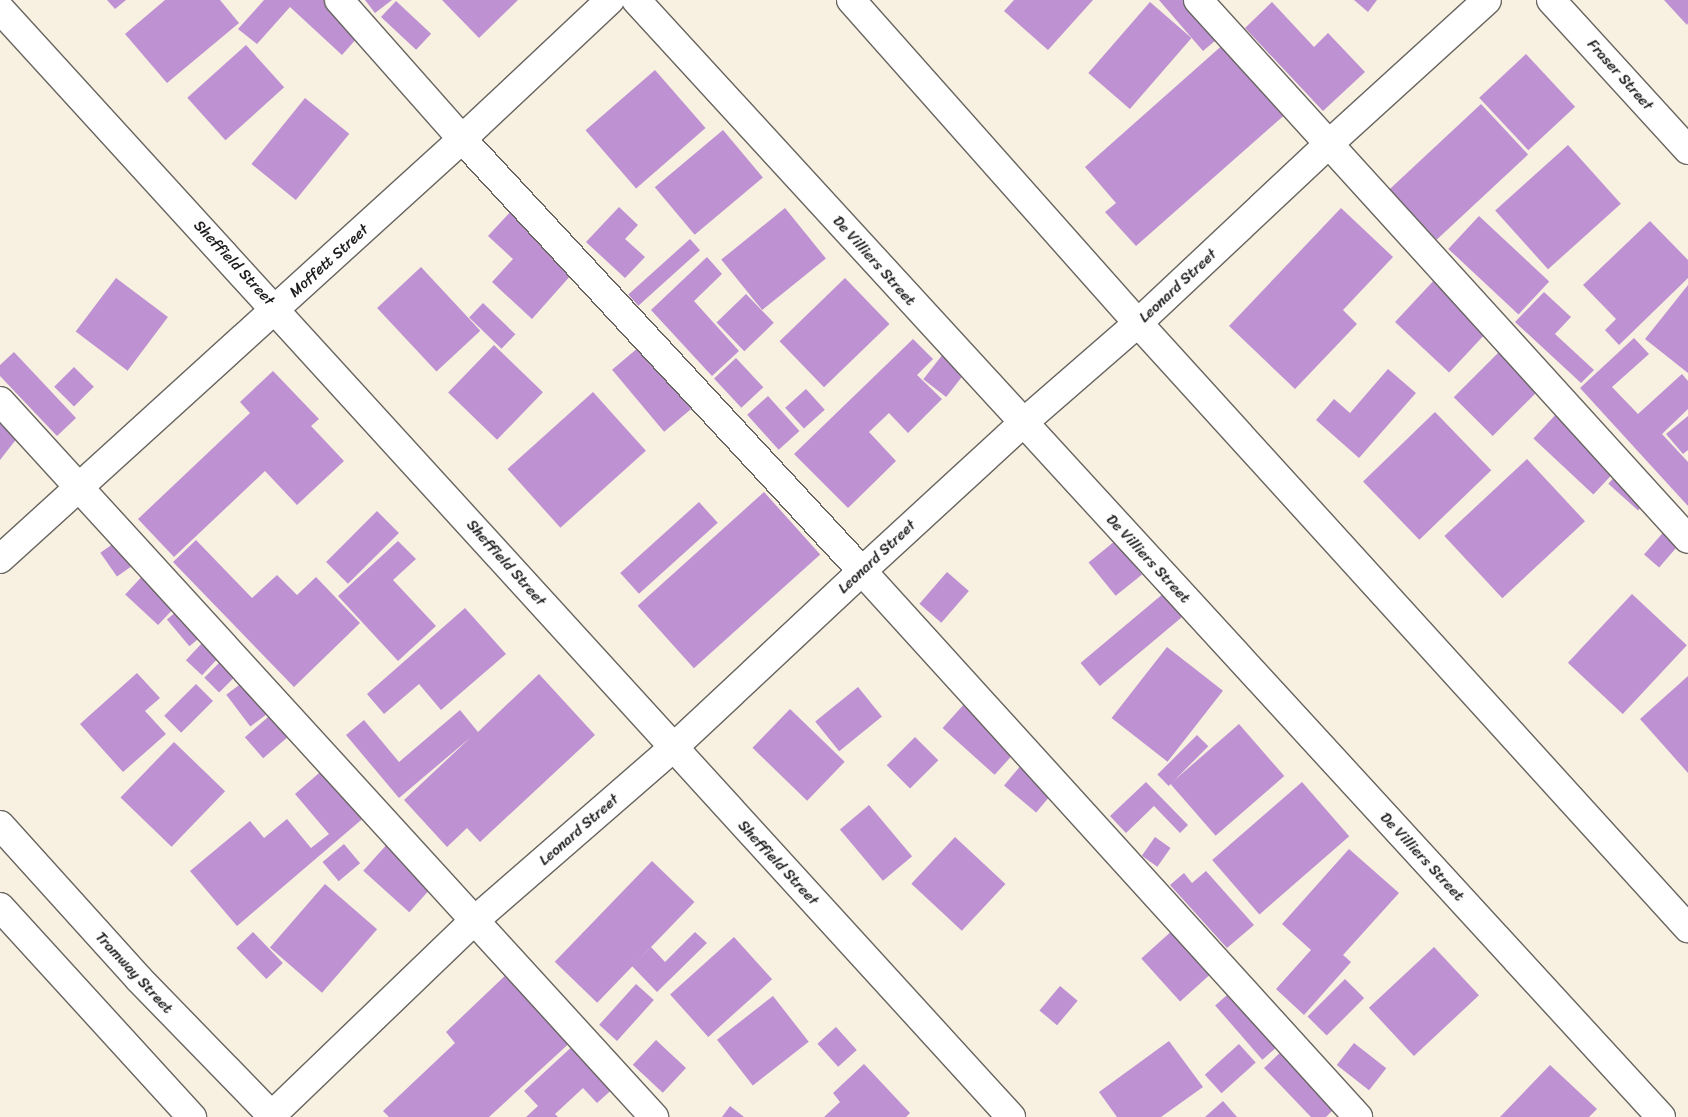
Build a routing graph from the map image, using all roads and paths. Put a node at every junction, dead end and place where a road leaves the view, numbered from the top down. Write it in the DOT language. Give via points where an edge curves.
graph roads {
  1 [pos="339,0"];
  2 [pos="610,0"];
  3 [pos="636,0"];
  4 [pos="852,0"];
  5 [pos="1198,0"];
  6 [pos="1487,0"];
  7 [pos="1551,0"];
  8 [pos="0,8"];
  9 [pos="462,139"];
  10 [pos="1330,144"];
  11 [pos="1688,150"];
  12 [pos="276,309"];
  13 [pos="1138,323"];
  14 [pos="0,401"];
  15 [pos="1023,424"];
  16 [pos="78,487"];
  17 [pos="1688,539"];
  18 [pos="0,559"];
  19 [pos="862,571"];
  20 [pos="673,748"];
  21 [pos="0,825"];
  22 [pos="0,906"];
  23 [pos="475,920"];
  24 [pos="1688,928"];
  25 [pos="192,1117"];
  26 [pos="271,1117"];
  27 [pos="654,1117"];
  28 [pos="1011,1117"];
  29 [pos="1358,1117"];
  30 [pos="1661,1117"];
  1 -- 9 [label="street"];
  2 -- 9 [label="street, Moffett Street"];
  3 -- 15 [label="street, De Villiers Street"];
  4 -- 13 [label="street"];
  5 -- 10 [label="street"];
  6 -- 10 [label="street, Leonard Street"];
  7 -- 11 [label="street, Fraser Street"];
  8 -- 12 [label="street, Sheffield Street"];
  9 -- 12 [label="street, Moffett Street"];
  9 -- 19 [label="street"];
  10 -- 13 [label="street, Leonard Street"];
  10 -- 17 [label="street"];
  12 -- 16 [label="street, Moffett Street"];
  12 -- 20 [label="street, Sheffield Street"];
  13 -- 15 [label="street, Leonard Street"];
  13 -- 24 [label="street"];
  14 -- 16 [label="street"];
  15 -- 19 [label="street, Leonard Street"];
  15 -- 30 [label="street, De Villiers Street"];
  16 -- 18 [label="street, Moffett Street"];
  16 -- 23 [label="street"];
  19 -- 20 [label="street, Leonard Street"];
  19 -- 29 [label="street"];
  20 -- 23 [label="street, Leonard Street"];
  20 -- 28 [label="street, Sheffield Street"];
  21 -- 26 [label="street, Tramway Street" via="139,979"];
  22 -- 25 [label="street"];
  23 -- 26 [label="street, Leonard Street"];
  23 -- 27 [label="street"];
}
